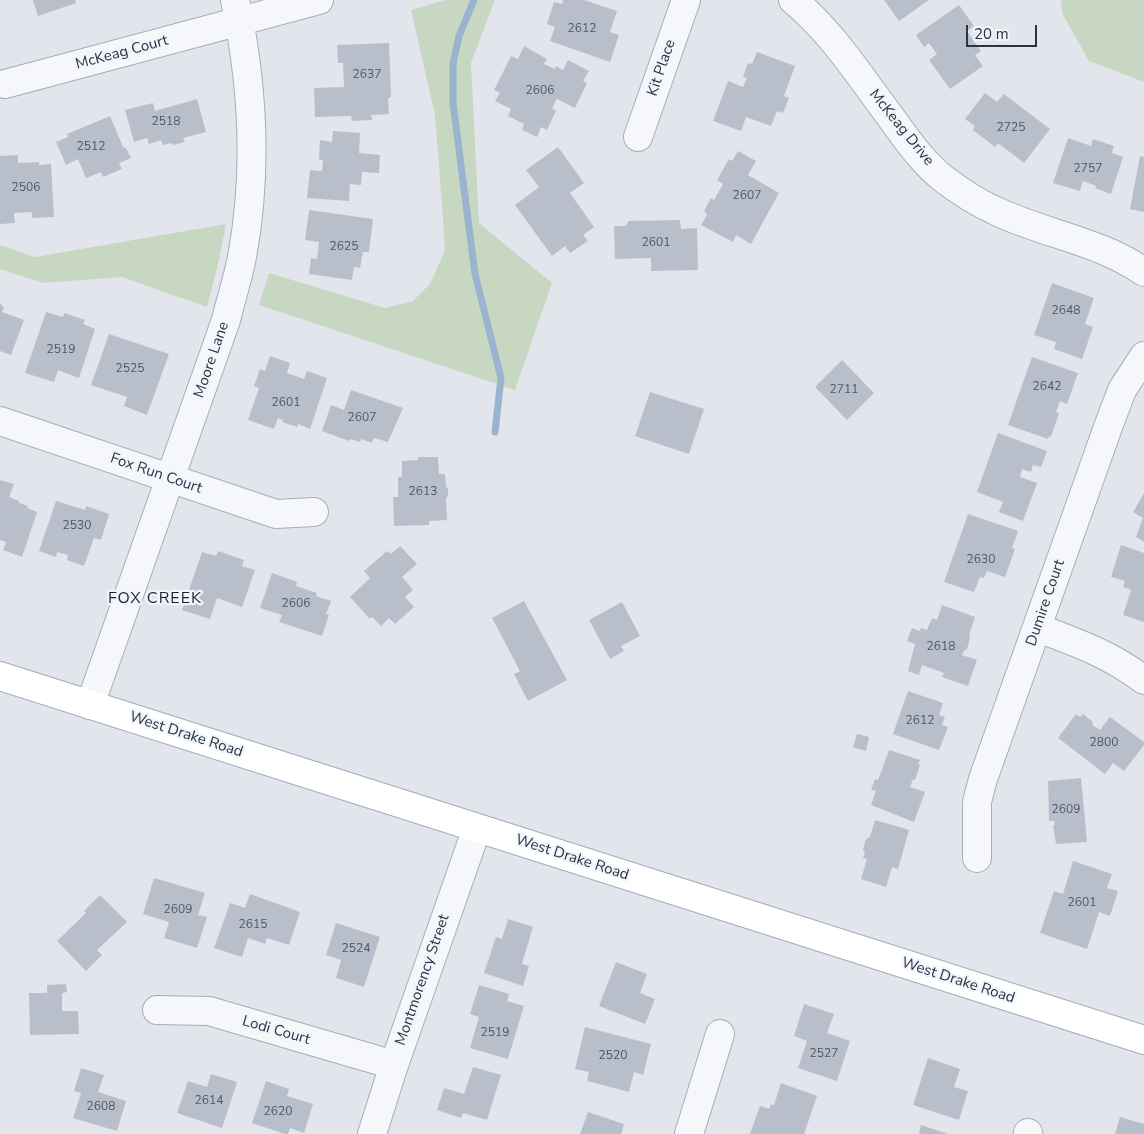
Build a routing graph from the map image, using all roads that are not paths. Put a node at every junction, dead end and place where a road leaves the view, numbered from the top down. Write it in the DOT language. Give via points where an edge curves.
graph roads {
  1 [pos="319,0"];
  2 [pos="686,0"];
  3 [pos="793,0"];
  4 [pos="237,11"];
  5 [pos="5,84"];
  6 [pos="638,137"];
  7 [pos="1144,272"];
  8 [pos="1144,356"];
  9 [pos="0,421"];
  10 [pos="171,479"];
  11 [pos="314,512"];
  12 [pos="1038,628"];
  13 [pos="0,676"];
  14 [pos="1144,680"];
  15 [pos="90,705"];
  16 [pos="476,828"];
  17 [pos="977,858"];
  18 [pos="157,1010"];
  19 [pos="720,1034"];
  20 [pos="1144,1040"];
  21 [pos="394,1066"];
  22 [pos="372,1134"];
  23 [pos="689,1134"];
  1 -- 4 [label="street"];
  2 -- 6 [label="street, Kit Place"];
  3 -- 7 [label="street, McKeag Drive" via="833,40 920,157 943,179 998,212 1107,251"];
  4 -- 5 [label="street, McKeag Court"];
  4 -- 10 [label="street, Moore Lane" via="251,108 252,151 242,258 226,320"];
  8 -- 12 [label="street, Dumire Court" via="1122,390"];
  9 -- 10 [label="street, Fox Run Court"];
  10 -- 11 [label="street, Fox Run Court" via="276,514"];
  10 -- 15 [label="street, Moore Lane"];
  12 -- 14 [label="street" via="1093,648"];
  12 -- 17 [label="street, Dumire Court" via="983,779 978,802"];
  13 -- 15 [label="main road, West Drake Road"];
  15 -- 16 [label="main road, West Drake Road"];
  16 -- 20 [label="main road, West Drake Road"];
  16 -- 21 [label="street, Montmorency Street"];
  18 -- 21 [label="street, Lodi Court" via="209,1011"];
  19 -- 23 [label="street"];
  21 -- 22 [label="street, Montmorency Street"];
}
